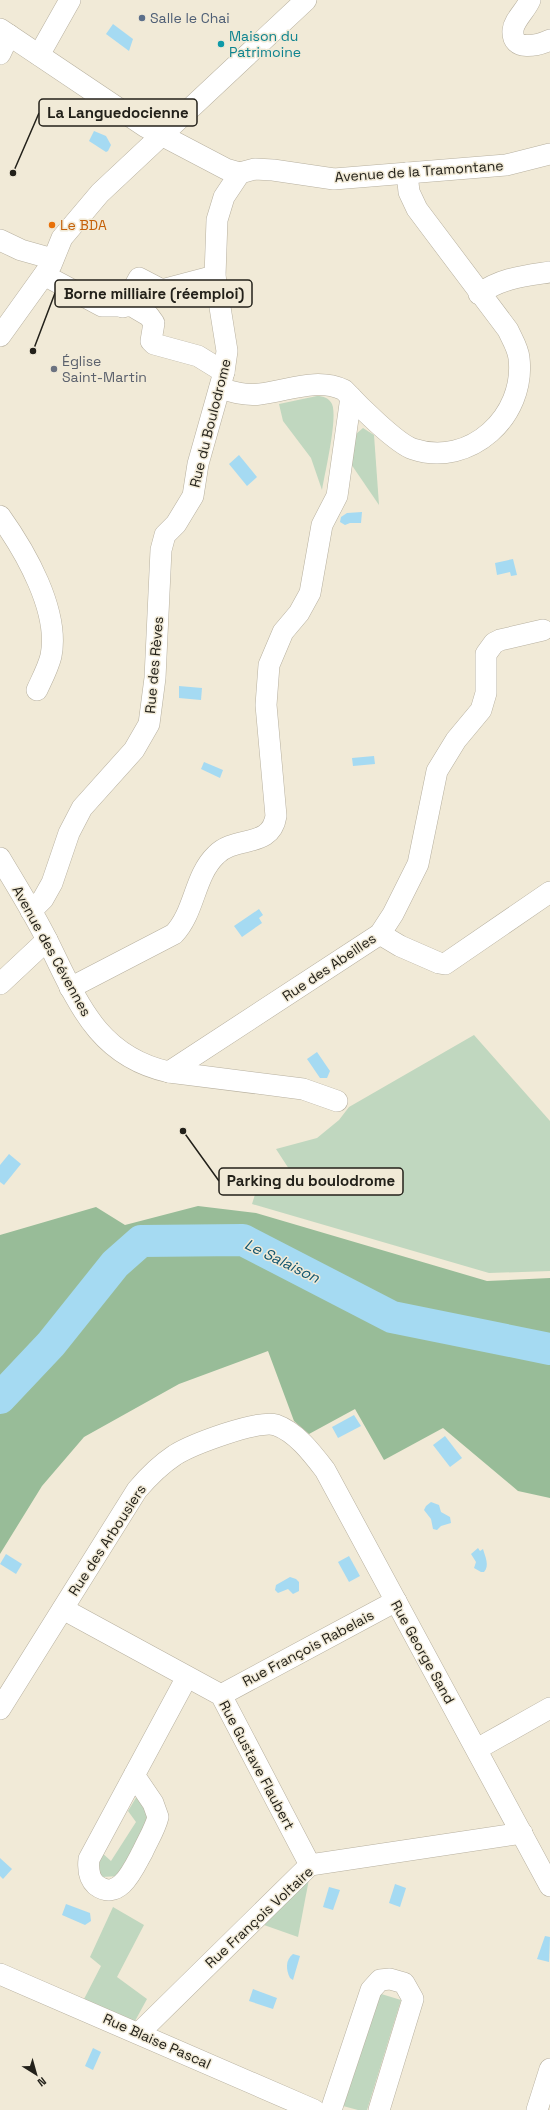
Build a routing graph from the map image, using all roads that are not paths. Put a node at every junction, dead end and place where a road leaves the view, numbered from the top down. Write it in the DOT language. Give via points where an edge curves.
graph roads {
  1 [pos="70,0"];
  2 [pos="306,0"];
  3 [pos="530,0"];
  4 [pos="5,32"];
  5 [pos="550,40"];
  6 [pos="0,54"];
  7 [pos="39,55"];
  8 [pos="162,136"];
  9 [pos="550,154"];
  10 [pos="240,173"];
  11 [pos="407,173"];
  12 [pos="0,240"];
  13 [pos="48,267"];
  14 [pos="550,272"];
  15 [pos="215,276"];
  16 [pos="479,294"];
  17 [pos="123,307"];
  18 [pos="0,336"];
  19 [pos="222,380"];
  20 [pos="350,397"];
  21 [pos="0,516"];
  22 [pos="161,550"];
  23 [pos="543,630"];
  24 [pos="36,690"];
  25 [pos="0,858"];
  26 [pos="550,892"];
  27 [pos="31,911"];
  28 [pos="380,934"];
  29 [pos="47,940"];
  30 [pos="0,984"];
  31 [pos="70,988"];
  32 [pos="169,1072"];
  33 [pos="337,1101"];
  34 [pos="284,1428"];
  35 [pos="396,1601"];
  36 [pos="63,1609"];
  37 [pos="187,1677"];
  38 [pos="221,1696"];
  39 [pos="550,1708"];
  40 [pos="0,1709"];
  41 [pos="477,1749"];
  42 [pos="134,1775"];
  43 [pos="522,1833"];
  44 [pos="310,1865"];
  45 [pos="550,1886"];
  46 [pos="0,1974"];
  47 [pos="139,2033"];
  48 [pos="550,2069"];
  49 [pos="314,2110"];
  50 [pos="331,2110"];
  51 [pos="379,2110"];
  52 [pos="537,2110"];
  1 -- 7 [label="street"];
  2 -- 8 [label="street"];
  3 -- 5 [label="street" via="513,30 514,38 528,47"];
  4 -- 6 [label="street"];
  4 -- 7 [label="street"];
  7 -- 8 [label="street"];
  8 -- 10 [label="street"];
  8 -- 13 [label="street" via="100,193 62,238"];
  9 -- 11 [label="street, Avenue de la Tramontane" via="506,165"];
  10 -- 11 [label="street, Avenue de la Tramontane" via="255,169 273,170 334,179"];
  10 -- 15 [label="street, Rue du Boulodrome" via="224,197 217,220"];
  11 -- 16 [label="street" via="409,192 417,209"];
  12 -- 13 [label="street"];
  13 -- 17 [label="street" via="102,306"];
  13 -- 18 [label="street"];
  14 -- 16 [label="street" via="510,278 493,284"];
  15 -- 17 [label="street" via="162,290 139,278"];
  15 -- 19 [label="street, Rue du Boulodrome" via="227,351"];
  16 -- 20 [label="street" via="508,330 519,357 518,387 507,413 490,434 476,443 444,452 412,449"];
  17 -- 19 [label="street" via="132,306 152,319 154,324 150,337 154,344 198,356"];
  19 -- 20 [label="street" via="245,395 259,395 318,383 344,390"];
  19 -- 22 [label="street, Rue du Boulodrome" via="198,464 193,496 176,524 165,535"];
  20 -- 31 [label="street" via="336,496 322,525 310,593 299,613 283,632 269,665 266,705 276,816 272,828 267,835 231,845 216,854 205,870 184,921 174,934"];
  21 -- 24 [label="street" via="34,574 50,619 51,655"];
  22 -- 27 [label="street, Rue des Rèves" via="156,670 149,724 134,750 82,808 69,833 52,883 43,899"];
  23 -- 28 [label="street, Rue des Abeilles" via="500,640 486,654 486,692 481,710 456,740 437,771 418,864"];
  25 -- 27 [label="street, Avenue des Cévennes"];
  26 -- 28 [label="street" via="445,964 400,946"];
  27 -- 29 [label="street, Avenue des Cévennes"];
  28 -- 32 [label="street, Rue des Abeilles"];
  29 -- 30 [label="street"];
  29 -- 31 [label="street, Avenue des Cévennes"];
  31 -- 32 [label="street, Avenue des Cévennes" via="92,1022 114,1046 149,1068"];
  32 -- 33 [label="street, Avenue des Cévennes" via="303,1089"];
  34 -- 35 [label="street, Rue George Sand" via="304,1445 324,1470"];
  34 -- 36 [label="street, Rue des Arbousiers" via="262,1423 248,1426 188,1449 148,1476"];
  35 -- 38 [label="street, Rue François Rabelais"];
  35 -- 41 [label="street, Rue George Sand"];
  36 -- 37 [label="street, Rue Gustave Flaubert"];
  36 -- 40 [label="street, Rue des Arbousiers"];
  37 -- 38 [label="street, Rue Gustave Flaubert"];
  37 -- 42 [label="street"];
  38 -- 44 [label="street, Rue Gustave Flaubert"];
  39 -- 41 [label="street"];
  41 -- 43 [label="street, Rue George Sand"];
  42 -- 42 [label="street" via="157,1810 157,1823 125,1882 111,1890 103,1889 90,1877 89,1859"];
  43 -- 44 [label="street, Rue François Voltaire"];
  43 -- 45 [label="street, Rue George Sand"];
  44 -- 47 [label="street, Rue François Voltaire"];
  46 -- 47 [label="street, Rue Blaise Pascal"];
  47 -- 49 [label="street, Rue Blaise Pascal"];
  48 -- 52 [label="street"];
  50 -- 51 [label="street" via="372,1990 380,1980 390,1978 404,1983 413,1999"];
}
